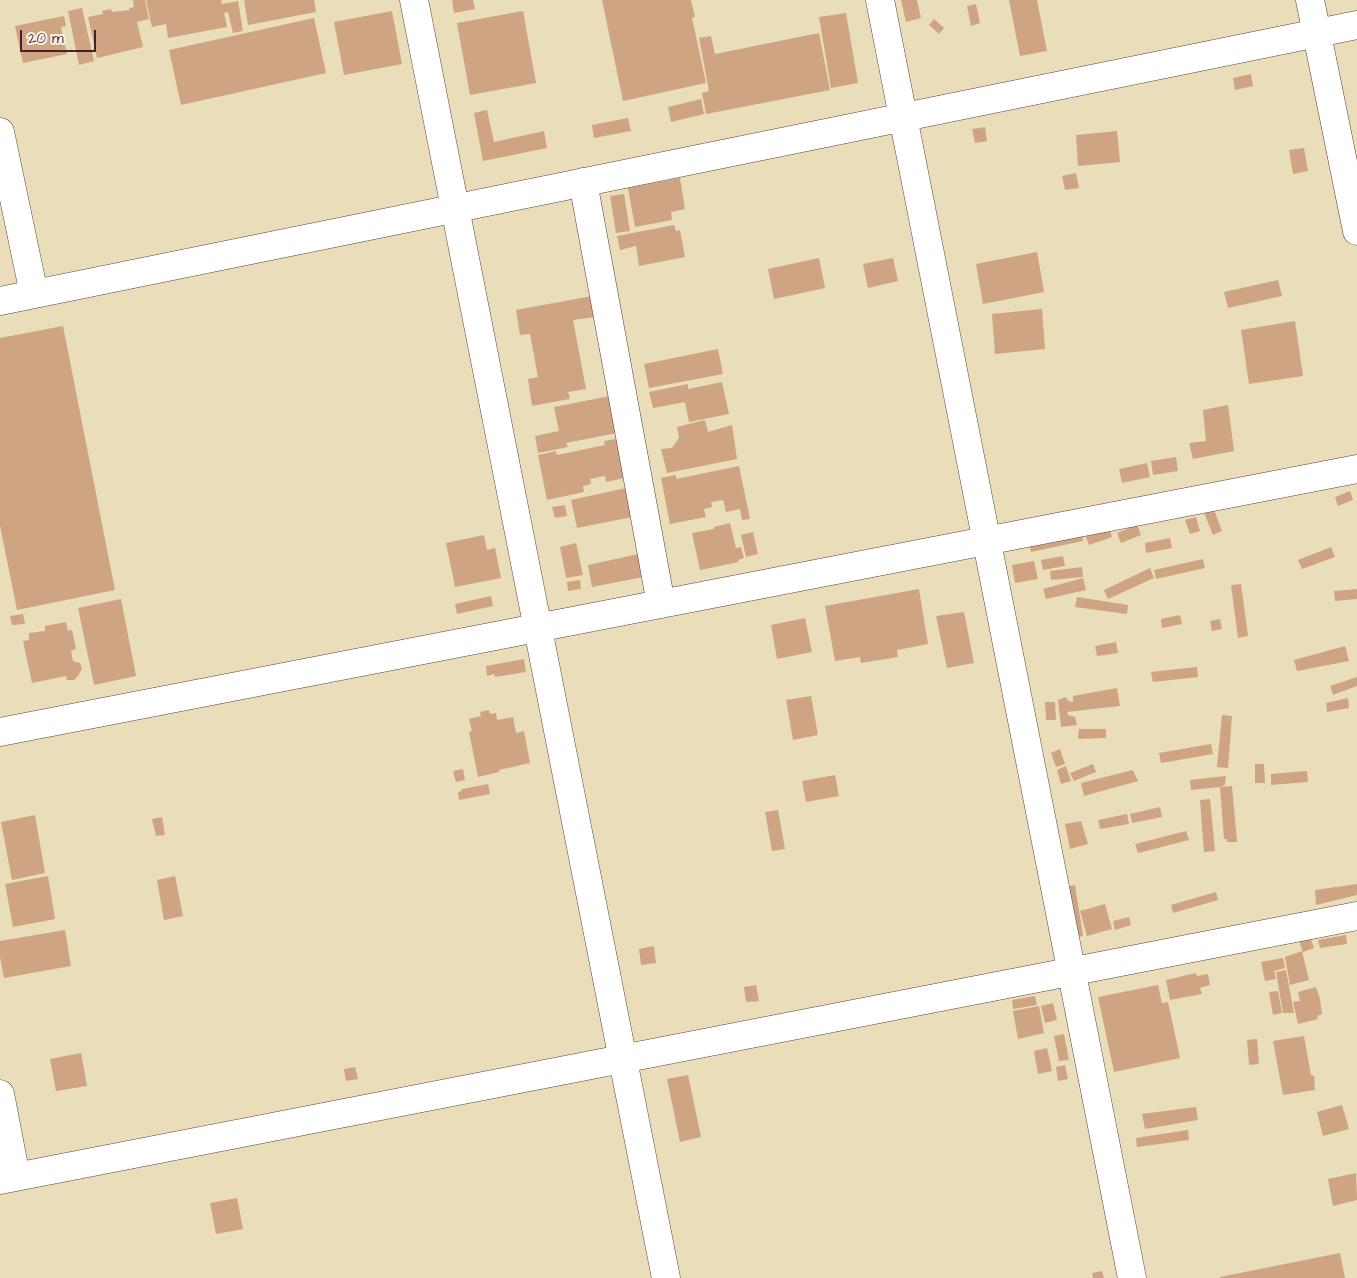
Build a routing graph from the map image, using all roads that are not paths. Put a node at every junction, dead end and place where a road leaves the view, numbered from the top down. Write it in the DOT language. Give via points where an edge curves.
graph roads {
  1 [pos="414,0"];
  2 [pos="880,0"];
  3 [pos="1310,0"];
  4 [pos="1357,24"];
  5 [pos="1317,33"];
  6 [pos="903,117"];
  7 [pos="0,132"];
  8 [pos="583,182"];
  9 [pos="455,209"];
  10 [pos="1357,231"];
  11 [pos="34,294"];
  12 [pos="0,300"];
  13 [pos="1357,468"];
  14 [pos="986,540"];
  15 [pos="661,604"];
  16 [pos="538,628"];
  17 [pos="0,732"];
  18 [pos="1357,916"];
  19 [pos="1071,971"];
  20 [pos="622,1059"];
  21 [pos="0,1094"];
  22 [pos="8,1178"];
  23 [pos="666,1278"];
  24 [pos="1132,1278"];
  1 -- 9 [label="street"];
  2 -- 6 [label="street"];
  3 -- 5 [label="street"];
  4 -- 5 [label="street"];
  5 -- 6 [label="street"];
  5 -- 10 [label="street"];
  6 -- 8 [label="street"];
  6 -- 14 [label="street"];
  7 -- 11 [label="street"];
  8 -- 9 [label="street"];
  8 -- 15 [label="street"];
  9 -- 11 [label="street"];
  9 -- 16 [label="street"];
  11 -- 12 [label="street"];
  13 -- 14 [label="street"];
  14 -- 15 [label="street"];
  14 -- 19 [label="street"];
  15 -- 16 [label="street"];
  16 -- 17 [label="street"];
  16 -- 20 [label="street"];
  18 -- 19 [label="street"];
  19 -- 20 [label="street"];
  19 -- 24 [label="street"];
  20 -- 22 [label="street"];
  20 -- 23 [label="street"];
  21 -- 22 [label="street"];
}
